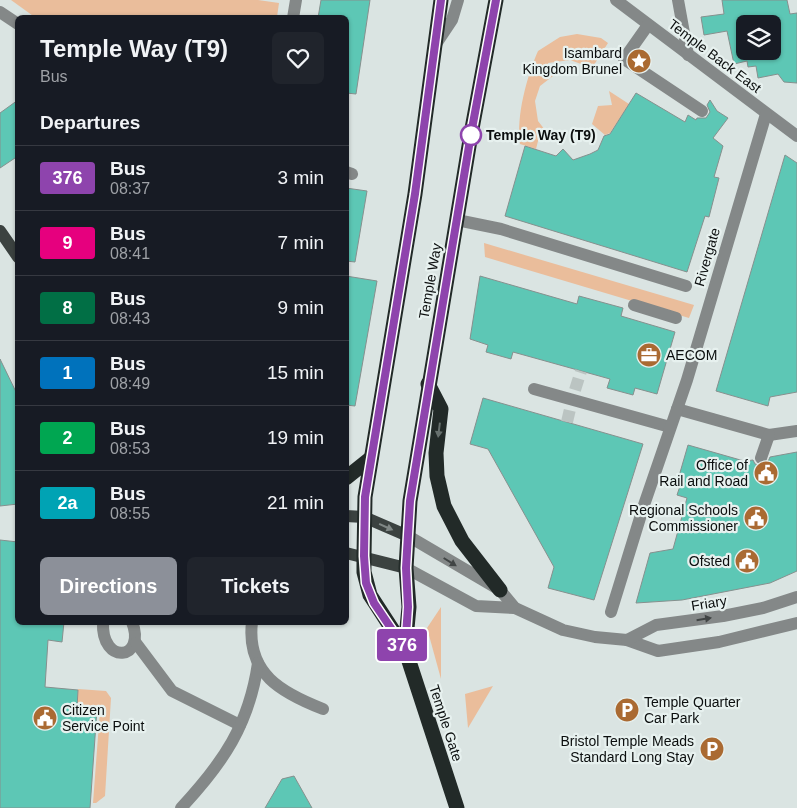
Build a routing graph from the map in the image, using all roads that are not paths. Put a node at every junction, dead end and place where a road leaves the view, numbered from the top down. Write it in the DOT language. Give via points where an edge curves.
graph roads {
  1 [pos="296,0"];
  2 [pos="441,0"];
  3 [pos="458,0"];
  4 [pos="496,0"];
  5 [pos="616,0"];
  6 [pos="678,0"];
  7 [pos="0,12"];
  8 [pos="294,15"];
  9 [pos="15,22"];
  10 [pos="648,25"];
  11 [pos="436,44"];
  12 [pos="688,55"];
  13 [pos="702,111"];
  14 [pos="766,114"];
  15 [pos="797,136"];
  16 [pos="456,220"];
  17 [pos="0,231"];
  18 [pos="15,253"];
  19 [pos="686,286"];
  20 [pos="634,305"];
  21 [pos="676,318"];
  22 [pos="428,384"];
  23 [pos="534,389"];
  24 [pos="677,409"];
  25 [pos="670,427"];
  26 [pos="797,431"];
  27 [pos="769,435"];
  28 [pos="371,458"];
  29 [pos="761,458"];
  30 [pos="349,476"];
  31 [pos="349,516"];
  32 [pos="364,517"];
  33 [pos="408,536"];
  34 [pos="349,554"];
  35 [pos="364,556"];
  36 [pos="406,568"];
  37 [pos="500,590"];
  38 [pos="797,598"];
  39 [pos="515,608"];
  40 [pos="611,612"];
  41 [pos="797,623"];
  42 [pos="103,625"];
  43 [pos="133,625"];
  44 [pos="252,625"];
  45 [pos="627,640"];
  46 [pos="136,643"];
  47 [pos="405,649"];
  48 [pos="258,663"];
  49 [pos="323,709"];
  50 [pos="240,726"];
  51 [pos="180,808"];
  52 [pos="457,808"];
  1 -- 8 [label="street"];
  2 -- 11 [label="highway"];
  3 -- 11 [label="street" via="452,20"];
  4 -- 16 [label="highway, Temple Way"];
  5 -- 10 [label="street, Temple Back East"];
  6 -- 12 [label="street"];
  7 -- 9 [label="street"];
  10 -- 12 [label="street, Temple Back East"];
  10 -- 13 [label="street" via="624,59"];
  11 -- 28 [label="highway" via="415,194"];
  12 -- 14 [label="street, Temple Back East"];
  14 -- 15 [label="street, Temple Back East"];
  14 -- 24 [label="street, Rivergate"];
  16 -- 19 [label="street" via="501,229"];
  16 -- 22 [label="highway, Temple Way"];
  17 -- 18 [label="main road"];
  20 -- 21 [label="street"];
  22 -- 33 [label="highway, Temple Way" via="410,501"];
  22 -- 37 [label="highway, one-way" via="441,409 436,453 444,506 462,541"];
  23 -- 25 [label="street"];
  24 -- 25 [label="street, Rivergate"];
  24 -- 27 [label="street"];
  25 -- 40 [label="street, Rivergate"];
  26 -- 27 [label="street"];
  27 -- 29 [label="street"];
  28 -- 30 [label="highway"];
  28 -- 32 [label="highway"];
  31 -- 32 [label="main road"];
  32 -- 33 [label="main road, one-way"];
  32 -- 35 [label="highway"];
  33 -- 36 [label="highway, Temple Way"];
  33 -- 37 [label="street, one-way"];
  34 -- 35 [label="main road"];
  35 -- 36 [label="main road"];
  35 -- 47 [label="highway, Temple Gate" via="366,583 374,603"];
  36 -- 39 [label="street" via="476,606"];
  36 -- 47 [label="highway, Temple Gate"];
  37 -- 39 [label="street"];
  45 -- 38 [label="street, Friary, one-way" via="656,625 723,616"];
  39 -- 45 [label="street" via="563,630"];
  41 -- 45 [label="street" via="719,642 658,651"];
  42 -- 46 [label="street" via="104,641 111,650 122,653"];
  43 -- 46 [label="street"];
  44 -- 48 [label="street" via="253,650"];
  46 -- 50 [label="street" via="172,691"];
  47 -- 52 [label="highway, Temple Gate"];
  48 -- 49 [label="street" via="279,689"];
  48 -- 50 [label="street" via="255,683"];
  50 -- 51 [label="street" via="211,776"];
}
